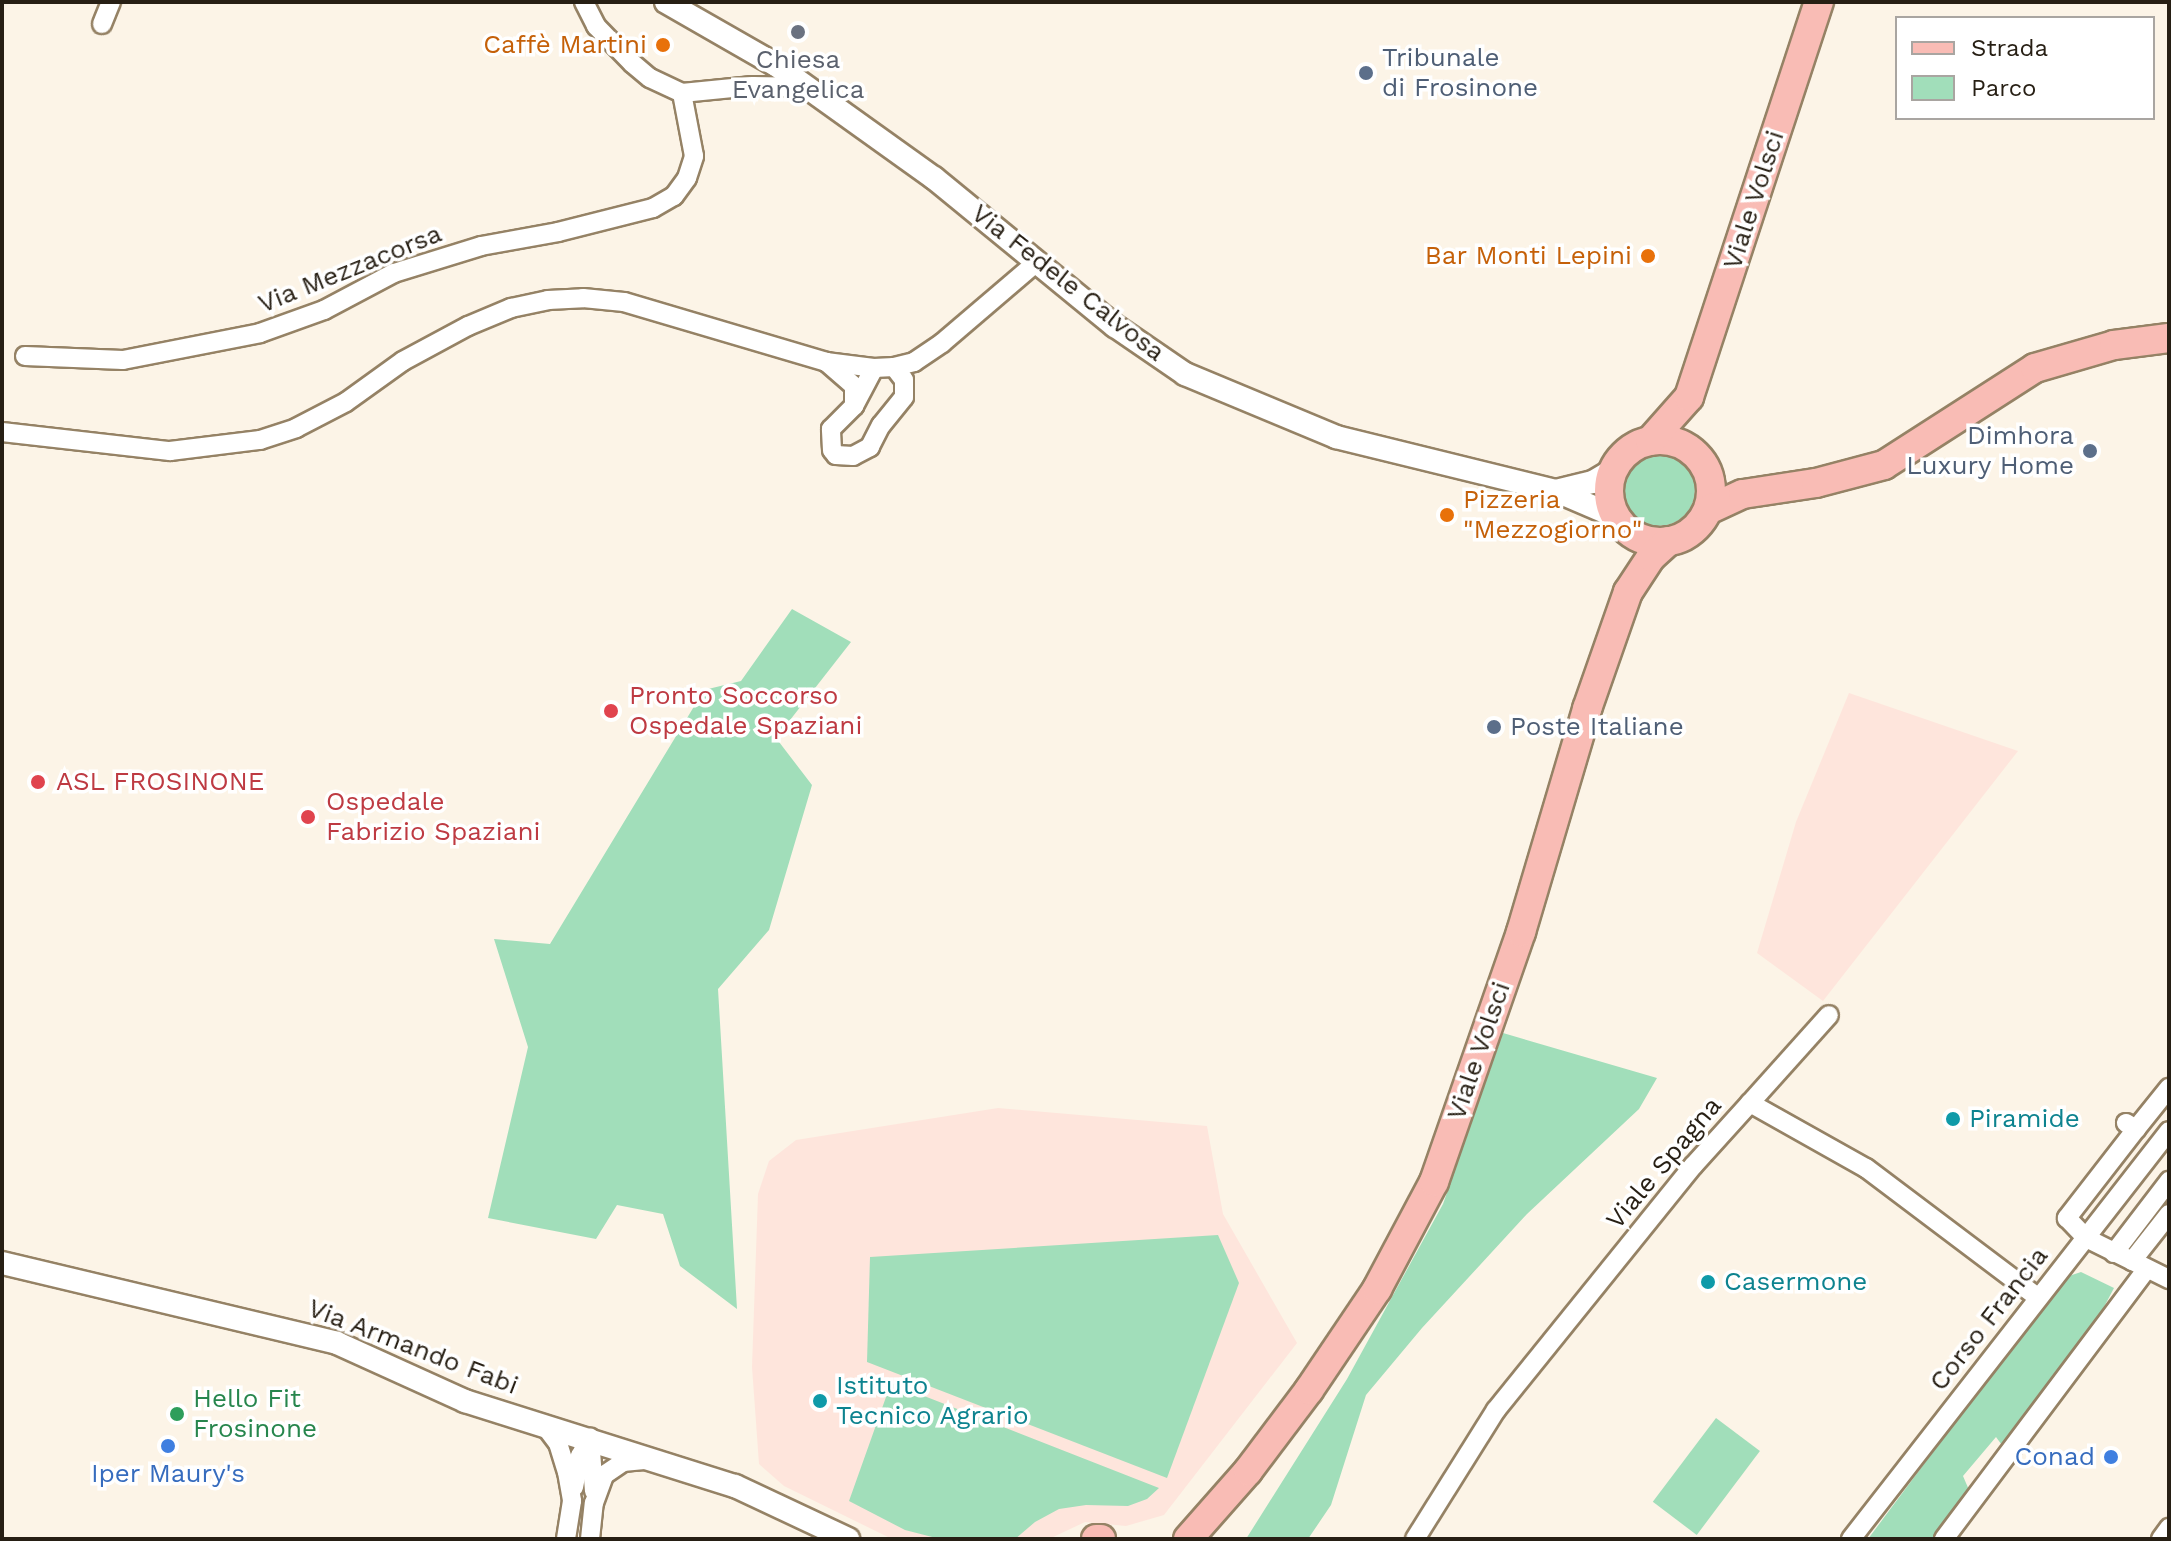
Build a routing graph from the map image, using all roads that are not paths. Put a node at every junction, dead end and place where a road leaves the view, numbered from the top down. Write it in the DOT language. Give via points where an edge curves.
graph roads {
  1 [pos="111,2"];
  2 [pos="584,2"];
  3 [pos="666,2"];
  4 [pos="1819,2"];
  5 [pos="102,24"];
  6 [pos="807,87"];
  7 [pos="682,93"];
  8 [pos="1037,262"];
  9 [pos="2169,338"];
  10 [pos="942,343"];
  11 [pos="25,356"];
  12 [pos="826,362"];
  13 [pos="894,367"];
  14 [pos="874,368"];
  15 [pos="904,397"];
  16 [pos="1689,397"];
  17 [pos="854,406"];
  18 [pos="2,432"];
  19 [pos="1650,441"];
  20 [pos="1699,458"];
  21 [pos="1615,469"];
  22 [pos="1774,487"];
  23 [pos="1556,491"];
  24 [pos="1708,510"];
  25 [pos="1621,522"];
  26 [pos="1669,541"];
  27 [pos="1628,592"];
  28 [pos="1829,1015"];
  29 [pos="2169,1088"];
  30 [pos="1750,1103"];
  31 [pos="2169,1131"];
  32 [pos="2169,1181"];
  33 [pos="2169,1214"];
  34 [pos="2086,1238"];
  35 [pos="2114,1253"];
  36 [pos="2,1263"];
  37 [pos="2140,1265"];
  38 [pos="2169,1279"];
  39 [pos="2037,1297"];
  40 [pos="545,1426"];
  41 [pos="590,1438"];
  42 [pos="658,1459"];
  43 [pos="572,1501"];
  44 [pos="594,1503"];
  45 [pos="2169,1528"];
  46 [pos="1193,1532"];
  47 [pos="566,1539"];
  48 [pos="590,1539"];
  49 [pos="848,1539"];
  50 [pos="1172,1539"];
  51 [pos="1415,1539"];
  52 [pos="1851,1539"];
  53 [pos="1944,1539"];
  54 [pos="2161,1539"];
  1 -- 5 [label="street"];
  2 -- 7 [label="street" via="596,26 632,63"];
  3 -- 6 [label="street, Via Fedele Calvosa"];
  4 -- 16 [label="main road, Viale Volsci"];
  6 -- 7 [label="street"];
  6 -- 8 [label="street, Via Fedele Calvosa" via="934,178"];
  7 -- 11 [label="street, Via Mezzacorsa" via="694,156 674,196 653,208 481,246 394,273 324,310 260,333 123,360"];
  8 -- 10 [label="street"];
  8 -- 23 [label="street, Via Fedele Calvosa" via="1185,374 1336,437"];
  9 -- 22 [label="main road" via="2114,345 2035,368 1884,465 1816,483"];
  10 -- 13 [label="street" via="914,362"];
  10 -- 15 [label="street"];
  12 -- 14 [label="street"];
  12 -- 17 [label="street" via="854,386"];
  12 -- 18 [label="street" via="624,302 548,300 468,326 403,361 346,402 260,440 170,451"];
  13 -- 14 [label="street"];
  13 -- 15 [label="street" via="904,380"];
  14 -- 17 [label="street"];
  15 -- 17 [label="street" via="870,447 853,456 836,455 831,429"];
  16 -- 19 [label="main road, Viale Volsci"];
  16 -- 20 [label="main road, Viale Volsci"];
  19 -- 20 [label="main road" via="1669,441"];
  19 -- 21 [label="main road" via="1632,449"];
  20 -- 22 [label="main road" via="1737,481"];
  20 -- 24 [label="main road" via="1711,491"];
  21 -- 23 [label="street, Via Fedele Calvosa" via="1593,482"];
  21 -- 25 [label="main road" via="1610,493"];
  22 -- 24 [label="main road"];
  23 -- 25 [label="street, Via Fedele Calvosa"];
  24 -- 26 [label="main road" via="1695,529"];
  25 -- 26 [label="main road" via="1645,539"];
  25 -- 27 [label="main road, Viale Volsci"];
  26 -- 27 [label="main road, Viale Volsci" via="1651,557"];
  27 -- 46 [label="main road, Viale Volsci" via="1521,932 1434,1182 1377,1289 1309,1390 1248,1471"];
  28 -- 30 [label="street"];
  29 -- 34 [label="street" via="2131,1126 2067,1218"];
  30 -- 39 [label="street, Viale Spagna" via="1866,1168"];
  30 -- 51 [label="street, Viale Spagna" via="1496,1410"];
  31 -- 34 [label="street, Corso Francia"];
  32 -- 35 [label="street"];
  33 -- 37 [label="street"];
  34 -- 35 [label="street"];
  34 -- 39 [label="street, Corso Francia"];
  35 -- 37 [label="street"];
  36 -- 40 [label="street, Via Armando Fabi" via="317,1336 368,1354 465,1401"];
  37 -- 38 [label="street"];
  37 -- 53 [label="street"];
  39 -- 52 [label="street, Corso Francia"];
  40 -- 41 [label="street, Via Armando Fabi"];
  40 -- 43 [label="street" via="562,1451"];
  41 -- 42 [label="street, Via Armando Fabi"];
  41 -- 43 [label="street" via="580,1456"];
  41 -- 44 [label="street"];
  42 -- 44 [label="street" via="616,1465 604,1475"];
  42 -- 49 [label="street, Via Armando Fabi" via="735,1486"];
  43 -- 47 [label="street"];
  44 -- 48 [label="street"];
  45 -- 54 [label="street"];
  46 -- 50 [label="main road"];
}
